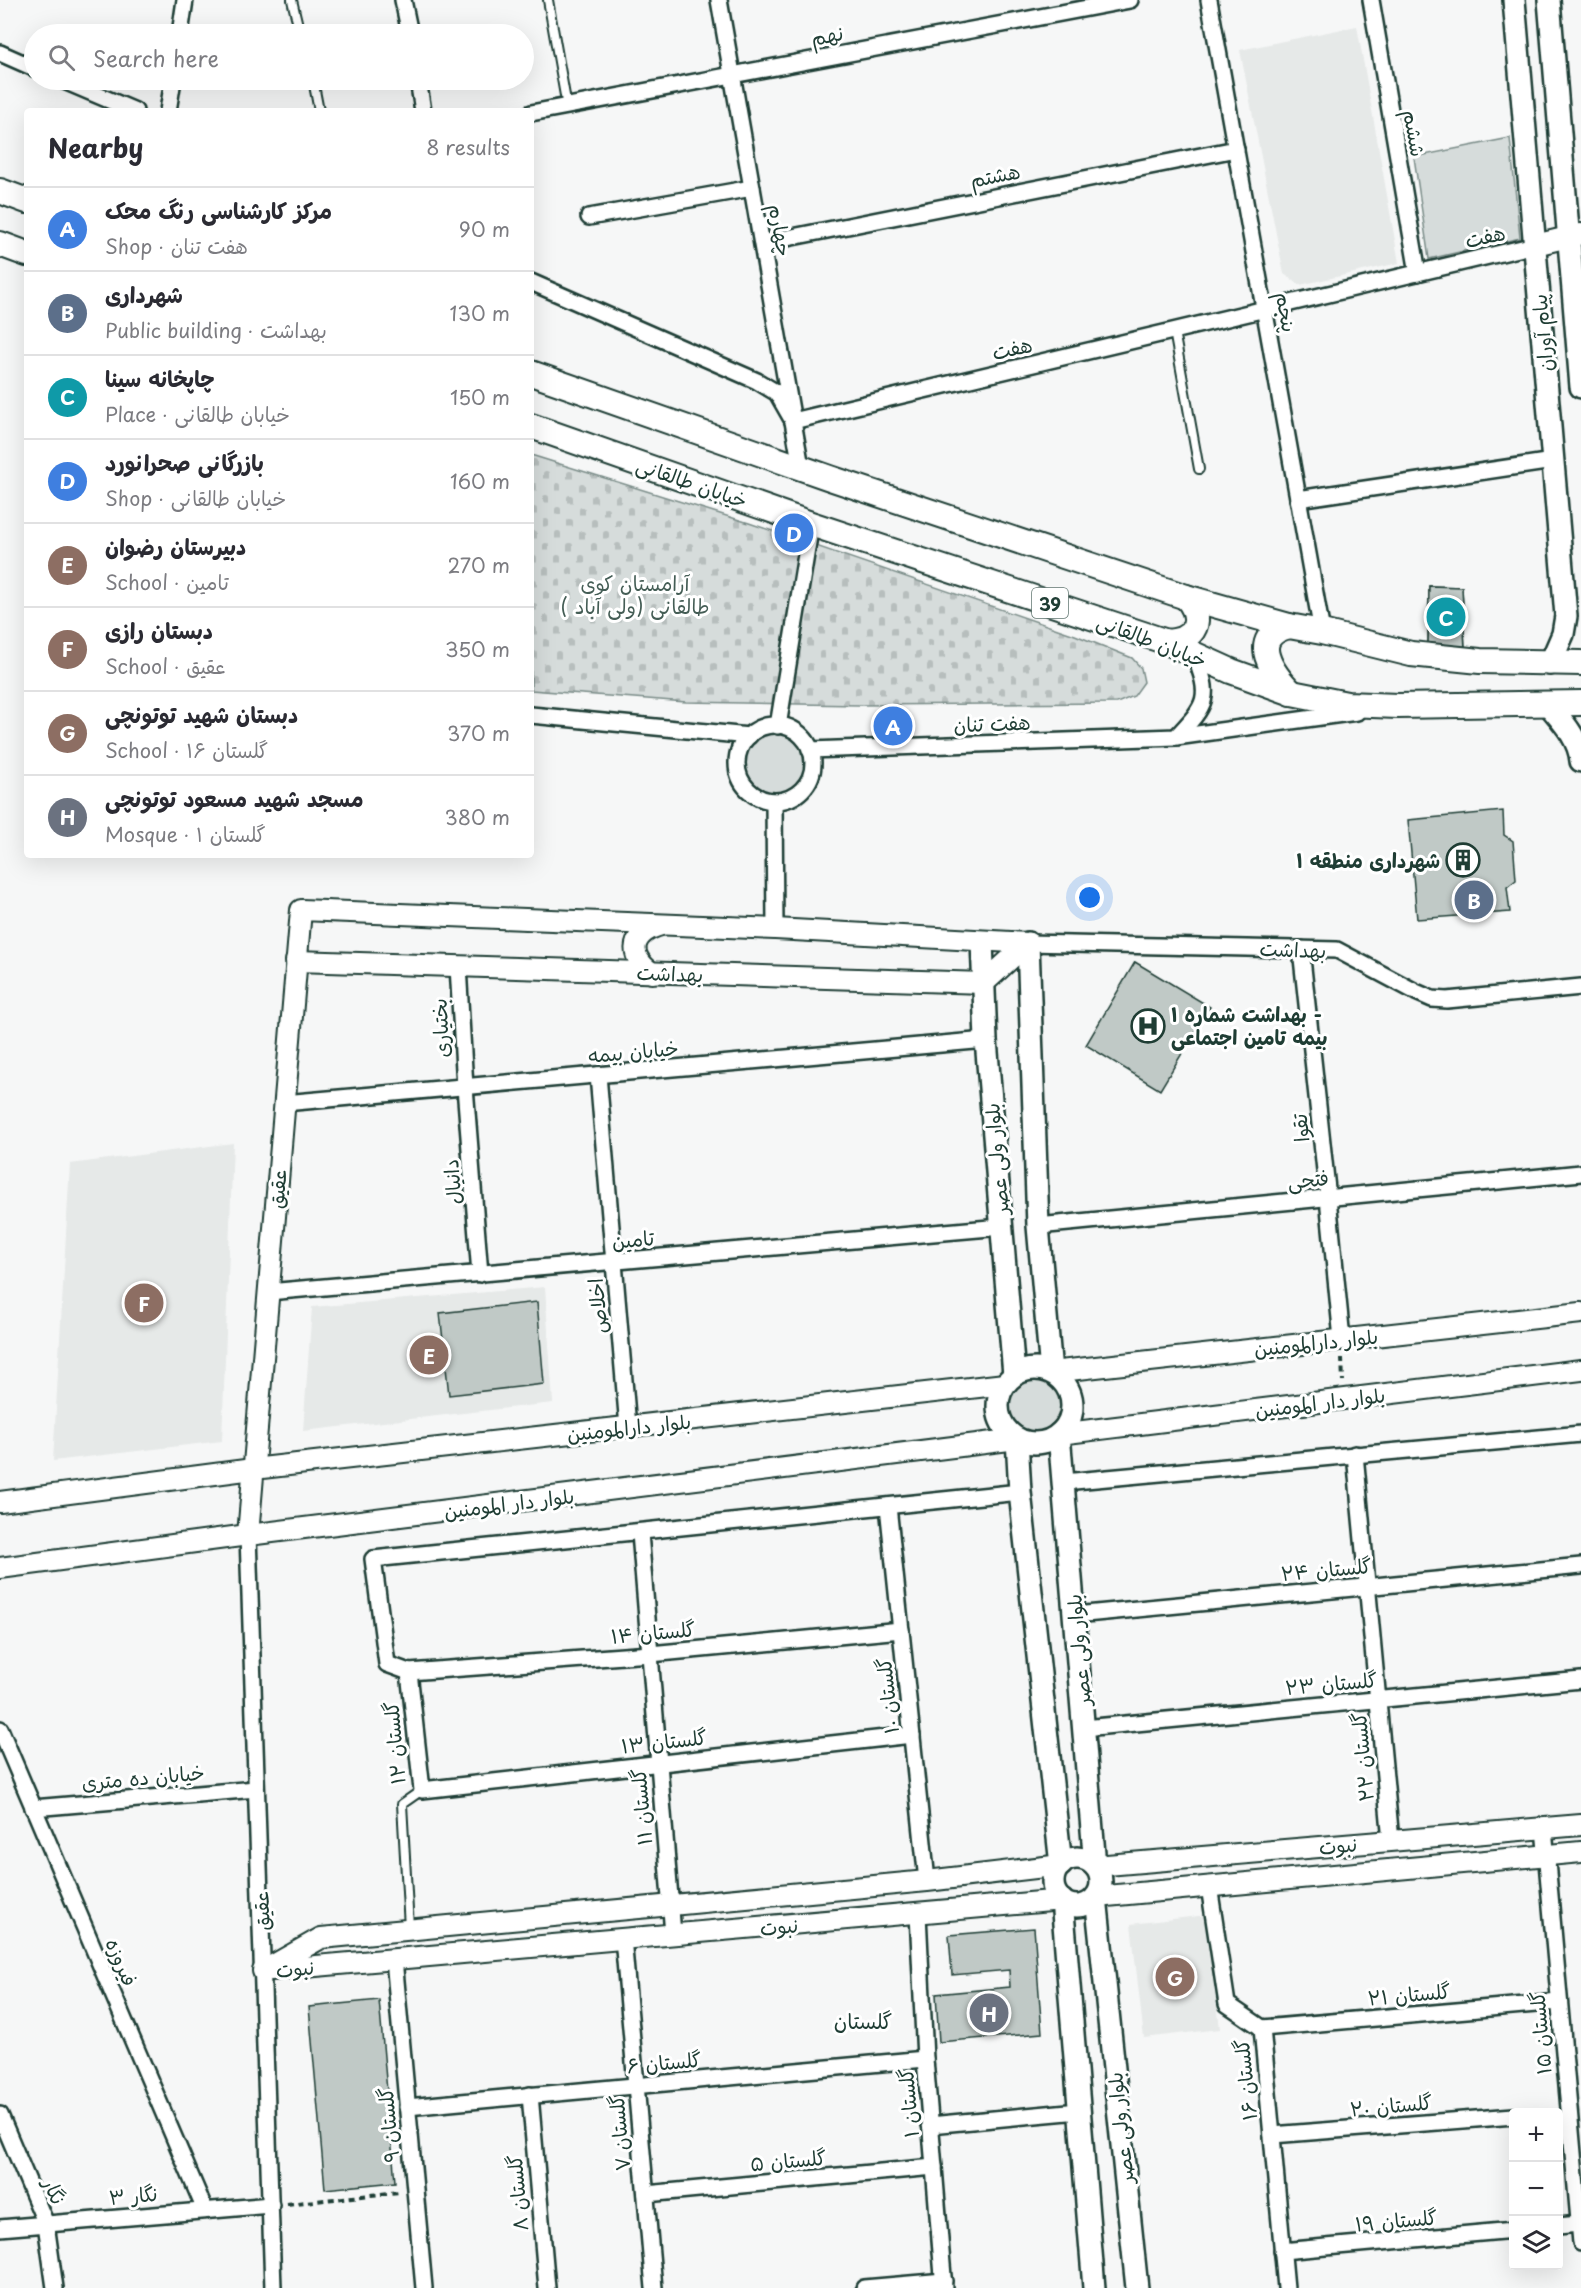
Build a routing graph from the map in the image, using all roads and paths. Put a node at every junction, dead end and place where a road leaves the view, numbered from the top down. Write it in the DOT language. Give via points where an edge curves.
graph roads {
  1 [pos="185,0"];
  2 [pos="292,0"];
  3 [pos="403,0"];
  4 [pos="548,0"];
  5 [pos="719,0"];
  6 [pos="1130,0"];
  7 [pos="1209,0"];
  8 [pos="1371,0"];
  9 [pos="1514,0"];
  10 [pos="1548,0"];
  11 [pos="181,24"];
  12 [pos="298,24"];
  13 [pos="408,24"];
  14 [pos="0,53"];
  15 [pos="24,64"];
  16 [pos="732,74"];
  17 [pos="86,90"];
  18 [pos="171,90"];
  19 [pos="315,90"];
  20 [pos="420,90"];
  21 [pos="567,107"];
  22 [pos="128,108"];
  23 [pos="168,108"];
  24 [pos="318,108"];
  25 [pos="423,108"];
  26 [pos="534,112"];
  27 [pos="1236,149"];
  28 [pos="752,188"];
  29 [pos="589,217"];
  30 [pos="1575,236"];
  31 [pos="762,243"];
  32 [pos="0,244"];
  33 [pos="1535,245"];
  34 [pos="24,253"];
  35 [pos="1418,273"];
  36 [pos="534,283"];
  37 [pos="1265,310"];
  38 [pos="1174,331"];
  39 [pos="534,374"];
  40 [pos="1581,387"];
  41 [pos="792,421"];
  42 [pos="534,427"];
  43 [pos="1553,461"];
  44 [pos="801,467"];
  45 [pos="1200,469"];
  46 [pos="1298,499"];
  47 [pos="811,524"];
  48 [pos="1186,597"];
  49 [pos="1573,620"];
  50 [pos="1289,626"];
  51 [pos="1322,632"];
  52 [pos="1167,642"];
  53 [pos="1194,654"];
  54 [pos="1581,663"];
  55 [pos="1550,664"];
  56 [pos="1292,693"];
  57 [pos="1581,703"];
  58 [pos="1548,704"];
  59 [pos="1398,706"];
  60 [pos="534,715"];
  61 [pos="778,726"];
  62 [pos="748,736"];
  63 [pos="1176,737"];
  64 [pos="810,750"];
  65 [pos="1581,753"];
  66 [pos="1581,761"];
  67 [pos="774,801"];
  68 [pos="301,910"];
  69 [pos="661,925"];
  70 [pos="775,929"];
  71 [pos="982,942"];
  72 [pos="1028,943"];
  73 [pos="1301,949"];
  74 [pos="296,961"];
  75 [pos="458,966"];
  76 [pos="652,973"];
  77 [pos="984,983"];
  78 [pos="1581,987"];
  79 [pos="986,1040"];
  80 [pos="598,1075"];
  81 [pos="465,1086"];
  82 [pos="284,1103"];
  83 [pos="1581,1173"];
  84 [pos="1328,1198"];
  85 [pos="1038,1226"];
  86 [pos="1001,1227"];
  87 [pos="614,1262"];
  88 [pos="480,1274"];
  89 [pos="268,1292"];
  90 [pos="1581,1312"];
  91 [pos="1342,1339"];
  92 [pos="1581,1370"];
  93 [pos="1051,1372"];
  94 [pos="1009,1380"];
  95 [pos="1343,1400"];
  96 [pos="628,1427"];
  97 [pos="1059,1434"];
  98 [pos="1581,1434"];
  99 [pos="1017,1439"];
  100 [pos="1356,1454"];
  101 [pos="253,1469"];
  102 [pos="1064,1482"];
  103 [pos="1020,1492"];
  104 [pos="0,1502"];
  105 [pos="888,1506"];
  106 [pos="640,1533"];
  107 [pos="248,1535"];
  108 [pos="1581,1566"];
  109 [pos="0,1568"];
  110 [pos="1368,1587"];
  111 [pos="1075,1615"];
  112 [pos="901,1630"];
  113 [pos="650,1654"];
  114 [pos="408,1672"];
  115 [pos="1581,1680"];
  116 [pos="1378,1700"];
  117 [pos="1084,1728"];
  118 [pos="0,1729"];
  119 [pos="912,1735"];
  120 [pos="659,1763"];
  121 [pos="256,1788"];
  122 [pos="422,1790"];
  123 [pos="33,1808"];
  124 [pos="1581,1825"];
  125 [pos="1544,1828"];
  126 [pos="1391,1841"];
  127 [pos="1581,1852"];
  128 [pos="1545,1856"];
  129 [pos="1061,1865"];
  130 [pos="1095,1866"];
  131 [pos="927,1881"];
  132 [pos="1209,1886"];
  133 [pos="1096,1897"];
  134 [pos="1062,1900"];
  135 [pos="671,1905"];
  136 [pos="918,1914"];
  137 [pos="409,1929"];
  138 [pos="673,1934"];
  139 [pos="623,1938"];
  140 [pos="394,1959"];
  141 [pos="263,1971"];
  142 [pos="1558,2002"];
  143 [pos="1262,2028"];
  144 [pos="925,2059"];
  145 [pos="636,2085"];
  146 [pos="530,2095"];
  147 [pos="407,2107"];
  148 [pos="1079,2111"];
  149 [pos="1564,2112"];
  150 [pos="0,2115"];
  151 [pos="1509,2116"];
  152 [pos="930,2125"];
  153 [pos="1272,2136"];
  154 [pos="934,2167"];
  155 [pos="415,2190"];
  156 [pos="646,2194"];
  157 [pos="271,2205"];
  158 [pos="205,2210"];
  159 [pos="46,2224"];
  160 [pos="1579,2224"];
  161 [pos="1563,2226"];
  162 [pos="0,2228"];
  163 [pos="1509,2230"];
  164 [pos="1581,2243"];
  165 [pos="1282,2252"];
  166 [pos="944,2284"];
  167 [pos="55,2288"];
  168 [pos="273,2288"];
  169 [pos="424,2288"];
  170 [pos="547,2288"];
  171 [pos="654,2288"];
  172 [pos="864,2288"];
  173 [pos="1094,2288"];
  174 [pos="1137,2288"];
  175 [pos="1286,2288"];
  1 -- 11 [label="street"];
  2 -- 12 [label="lane"];
  3 -- 13 [label="street"];
  4 -- 21 [label="lane"];
  5 -- 16 [label="street, چهارم"];
  6 -- 16 [label="street, نهم"];
  7 -- 27 [label="street, پنجم"];
  8 -- 35 [label="street, ششم"];
  9 -- 33 [label="main road, پیام آوران"];
  10 -- 30 [label="main road, پیام آوران"];
  14 -- 15 [label="street"];
  16 -- 21 [label="street, نهم"];
  16 -- 28 [label="street, چهارم"];
  17 -- 22 [label="street"];
  18 -- 23 [label="street"];
  19 -- 24 [label="lane"];
  20 -- 25 [label="street"];
  21 -- 26 [label="street, نهم"];
  27 -- 31 [label="street, هشتم"];
  27 -- 37 [label="street, پنجم"];
  28 -- 29 [label="street"];
  28 -- 31 [label="street, چهارم"];
  30 -- 33 [label="street"];
  30 -- 40 [label="main road, پیام آوران"];
  31 -- 41 [label="street, چهارم"];
  32 -- 34 [label="main road"];
  33 -- 35 [label="street, هفت"];
  33 -- 43 [label="main road, پیام آوران"];
  35 -- 37 [label="street, هفت"];
  36 -- 41 [label="street" via="757,381 777,393"];
  37 -- 38 [label="street, هفت"];
  37 -- 46 [label="street, پنجم"];
  38 -- 41 [label="street, هفت"];
  38 -- 45 [label="lane"];
  39 -- 44 [label="main road, 39"];
  41 -- 44 [label="street, چهارم"];
  42 -- 47 [label="main road, خیابان طالقانی / 39"];
  43 -- 46 [label="street"];
  43 -- 49 [label="main road, پیام آوران"];
  44 -- 48 [label="main road, 39"];
  46 -- 51 [label="street, پنجم"];
  47 -- 52 [label="main road, خیابان طالقانی / 39"];
  47 -- 61 [label="street"];
  48 -- 50 [label="main road, 39"];
  48 -- 52 [label="main road" via="1195,607 1197,621 1191,633 1180,641"];
  49 -- 55 [label="main road, پیام آوران"];
  50 -- 51 [label="main road, 39"];
  50 -- 56 [label="main road" via="1277,629 1268,638 1266,651 1276,677"];
  51 -- 55 [label="main road, 39" via="1411,654"];
  52 -- 53 [label="main road, خیابان طالقانی / 39"];
  53 -- 56 [label="main road, خیابان طالقانی / 39"];
  53 -- 63 [label="street" via="1203,678 1205,699 1197,715"];
  54 -- 55 [label="main road, 39"];
  56 -- 59 [label="main road, خیابان طالقانی / 39" via="1347,704"];
  57 -- 58 [label="main road, خیابان طالقانی / 39"];
  58 -- 59 [label="main road, خیابان طالقانی / 39"];
  58 -- 65 [label="main road" via="1570,730"];
  59 -- 63 [label="street, هفت تنان"];
  60 -- 62 [label="street"];
  61 -- 62 [label="street" via="759,729"];
  61 -- 64 [label="street" via="795,731"];
  62 -- 67 [label="street" via="737,758 742,783 750,793"];
  63 -- 64 [label="street, هفت تنان"];
  64 -- 67 [label="street" via="813,762 806,785 797,794"];
  65 -- 66 [label="main road"];
  67 -- 70 [label="street"];
  68 -- 69 [label="street, بهداشت"];
  68 -- 74 [label="street, عقیق"];
  69 -- 70 [label="street, بهداشت"];
  69 -- 76 [label="street" via="649,928 637,943 635,953 637,960"];
  70 -- 71 [label="street, بهداشت"];
  71 -- 72 [label="street, بهداشت"];
  71 -- 77 [label="main road, بلوار ولی عصر"];
  72 -- 73 [label="street, بهداشت"];
  72 -- 77 [label="street"];
  72 -- 85 [label="main road, بلوار ولی عصر"];
  73 -- 78 [label="street, بهداشت" via="1337,950 1432,999"];
  73 -- 84 [label="street, تقوا"];
  74 -- 75 [label="street, بهداشت"];
  74 -- 82 [label="street, عقیق"];
  75 -- 76 [label="street, بهداشت"];
  75 -- 81 [label="street, بختیاری"];
  76 -- 77 [label="street, بهداشت"];
  77 -- 79 [label="main road, بلوار ولی عصر"];
  79 -- 80 [label="street, خیابان بیمه"];
  79 -- 86 [label="main road, بلوار ولی عصر"];
  80 -- 81 [label="street, خیابان بیمه"];
  80 -- 87 [label="street, اخلاص"];
  81 -- 82 [label="street, خیابان بیمه"];
  81 -- 88 [label="street, دانیال"];
  82 -- 89 [label="street, عقیق"];
  83 -- 84 [label="street, فتحی"];
  84 -- 85 [label="street, فتحی"];
  84 -- 91 [label="street, تقوا"];
  85 -- 93 [label="main road, بلوار ولی عصر"];
  86 -- 87 [label="street, تامین"];
  86 -- 94 [label="main road, بلوار ولی عصر"];
  87 -- 88 [label="street, تامین"];
  87 -- 96 [label="street, اخلاص"];
  88 -- 89 [label="street, تامین"];
  89 -- 101 [label="street, عقیق"];
  90 -- 91 [label="street, بلوار دارالمومنین"];
  91 -- 93 [label="street, بلوار دارالمومنین"];
  91 -- 95 [label="path"];
  92 -- 95 [label="street, بلوار دار المومنین"];
  93 -- 94 [label="main road" via="1026,1370"];
  93 -- 97 [label="main road" via="1065,1384 1072,1401 1072,1413"];
  94 -- 96 [label="street, بلوار دارالمومنین"];
  94 -- 99 [label="main road" via="999,1396 998,1408 1000,1421"];
  95 -- 97 [label="street, بلوار دار المومنین"];
  96 -- 101 [label="street, بلوار دارالمومنین"];
  97 -- 99 [label="main road" via="1039,1443"];
  97 -- 102 [label="main road, بلوار ولی عصر"];
  98 -- 100 [label="street"];
  99 -- 103 [label="main road, بلوار ولی عصر"];
  99 -- 107 [label="street, بلوار دار المومنین"];
  100 -- 102 [label="street"];
  100 -- 110 [label="street, گلستان ۲۲"];
  101 -- 104 [label="street"];
  101 -- 107 [label="street, عقیق"];
  102 -- 111 [label="main road, بلوار ولی عصر"];
  103 -- 105 [label="street"];
  103 -- 129 [label="main road, بلوار ولی عصر"];
  105 -- 106 [label="street"];
  105 -- 112 [label="street, گلستان ۱۰"];
  106 -- 113 [label="street, گلستان ۱۱"];
  106 -- 114 [label="street" via="373,1560 387,1664"];
  107 -- 109 [label="street, بلوار دار المومنین"];
  107 -- 121 [label="street, عقیق"];
  108 -- 110 [label="street, گلستان ۲۴"];
  110 -- 111 [label="street, گلستان ۲۴"];
  110 -- 116 [label="street, گلستان ۲۲"];
  111 -- 117 [label="main road, بلوار ولی عصر"];
  112 -- 113 [label="street, گلستان ۱۴"];
  112 -- 119 [label="street, گلستان ۱۰"];
  113 -- 114 [label="street, گلستان ۱۴"];
  113 -- 120 [label="street, گلستان ۱۱"];
  114 -- 122 [label="street, گلستان ۱۲"];
  115 -- 116 [label="street, گلستان ۲۳"];
  116 -- 117 [label="street, گلستان ۲۳"];
  116 -- 126 [label="street, گلستان ۲۲"];
  117 -- 130 [label="main road, بلوار ولی عصر"];
  118 -- 123 [label="street, فیروزه"];
  119 -- 120 [label="street, گلستان ۱۳"];
  119 -- 131 [label="street, گلستان ۱۰"];
  120 -- 122 [label="street, گلستان ۱۳"];
  120 -- 135 [label="street, گلستان ۱۱"];
  121 -- 123 [label="street, خیابان ده متری"];
  121 -- 141 [label="street, عقیق"];
  122 -- 137 [label="lane, گلستان ۱۲" via="402,1804"];
  123 -- 158 [label="street, فیروزه"];
  124 -- 125 [label="street, نبوت"];
  125 -- 126 [label="street, نبوت"];
  125 -- 128 [label="street, گلستان ۱۵"];
  126 -- 130 [label="street, نبوت"];
  127 -- 128 [label="street, نبوت"];
  128 -- 132 [label="street, نبوت"];
  128 -- 142 [label="street, گلستان ۱۵"];
  129 -- 130 [label="main road" via="1082,1858"];
  129 -- 131 [label="street, نبوت"];
  129 -- 134 [label="main road" via="1054,1879"];
  130 -- 133 [label="main road" via="1101,1884"];
  131 -- 135 [label="street, نبوت"];
  131 -- 136 [label="street"];
  132 -- 133 [label="street, نبوت"];
  132 -- 143 [label="street, گلستان ۱۶" via="1227,2004"];
  133 -- 134 [label="main road" via="1076,1906"];
  133 -- 174 [label="main road, بلوار ولی عصر"];
  134 -- 136 [label="street, نبوت"];
  134 -- 148 [label="main road, بلوار ولی عصر"];
  135 -- 137 [label="street, نبوت"];
  135 -- 138 [label="street, گلستان ۱۱"];
  136 -- 138 [label="street, نبوت"];
  136 -- 144 [label="street, گلستان ۱"];
  137 -- 141 [label="street, نبوت" via="321,1938"];
  138 -- 139 [label="street, نبوت"];
  139 -- 140 [label="street, نبوت"];
  139 -- 145 [label="street, گلستان ۷"];
  140 -- 141 [label="street, نبوت"];
  140 -- 147 [label="street, گلستان ۹"];
  141 -- 157 [label="street, عقیق"];
  142 -- 143 [label="street, گلستان ۲۱"];
  142 -- 149 [label="street, گلستان ۱۵"];
  143 -- 153 [label="street, گلستان ۱۶"];
  144 -- 145 [label="street, گلستان ۶"];
  144 -- 152 [label="street, گلستان ۱"];
  145 -- 146 [label="street, گلستان ۶"];
  145 -- 156 [label="street, گلستان ۷"];
  146 -- 147 [label="street, گلستان ۶"];
  146 -- 170 [label="street, گلستان ۸"];
  147 -- 155 [label="street, گلستان ۹"];
  148 -- 152 [label="street"];
  148 -- 173 [label="main road, بلوار ولی عصر"];
  149 -- 160 [label="street, گلستان ۱۵"];
  150 -- 159 [label="street, نگار"];
  151 -- 153 [label="street, گلستان ۲۰"];
  152 -- 154 [label="street, گلستان ۱"];
  153 -- 165 [label="street, گلستان ۱۶"];
  154 -- 156 [label="street, گلستان ۵"];
  154 -- 166 [label="street, گلستان ۱"];
  155 -- 157 [label="path"];
  155 -- 169 [label="street, گلستان ۹"];
  156 -- 171 [label="street, گلستان ۷"];
  157 -- 158 [label="street, نگار ۳"];
  157 -- 168 [label="street, عقیق"];
  158 -- 159 [label="street, نگار ۳"];
  159 -- 162 [label="street, نگار ۳"];
  159 -- 167 [label="street, نگار"];
  160 -- 161 [label="street"];
  160 -- 164 [label="street, گلستان ۱۵"];
  163 -- 165 [label="street, گلستان ۱۹"];
  165 -- 175 [label="street, گلستان ۱۶"];
  166 -- 172 [label="street"];
}
